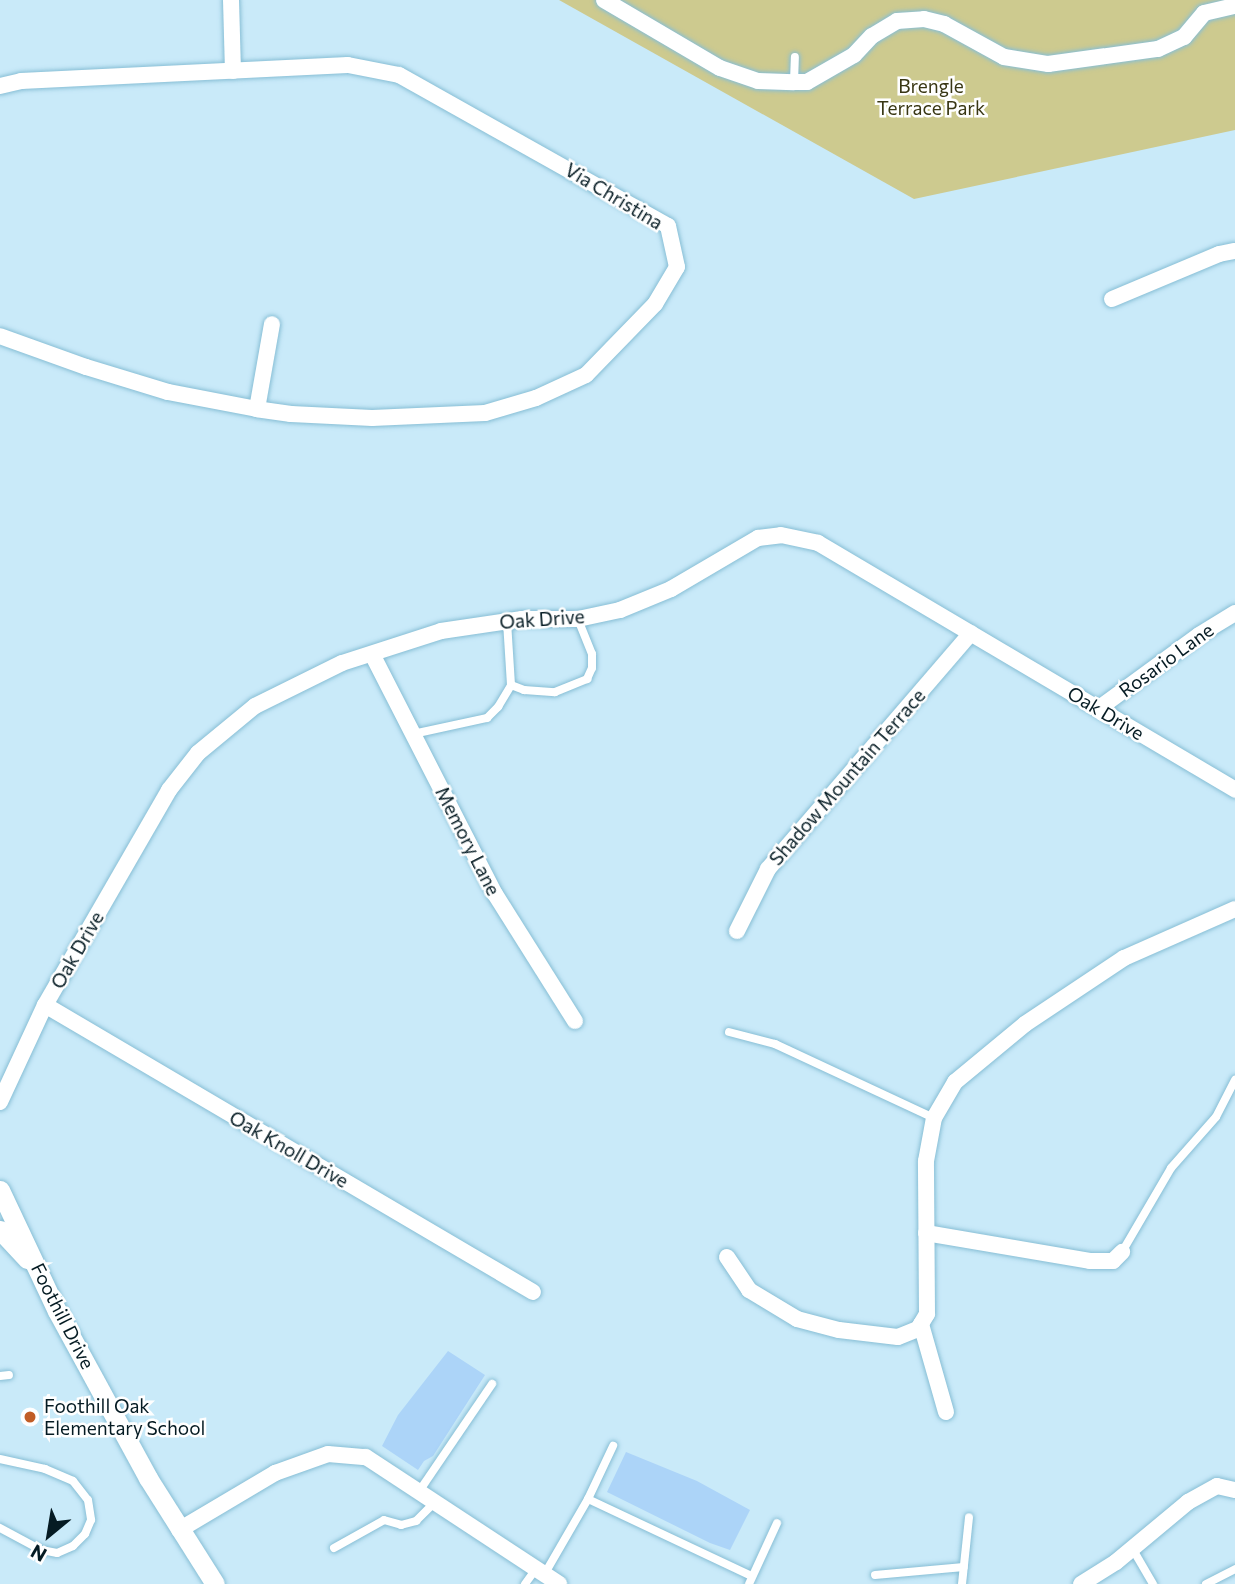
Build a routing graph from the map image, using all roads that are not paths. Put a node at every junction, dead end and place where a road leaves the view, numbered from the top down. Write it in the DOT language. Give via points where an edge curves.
graph roads {
  1 [pos="231,0"];
  2 [pos="604,0"];
  3 [pos="1235,6"];
  4 [pos="795,57"];
  5 [pos="233,71"];
  6 [pos="794,82"];
  7 [pos="0,86"];
  8 [pos="1235,251"];
  9 [pos="1112,299"];
  10 [pos="272,324"];
  11 [pos="0,336"];
  12 [pos="257,409"];
  13 [pos="1235,613"];
  14 [pos="578,619"];
  15 [pos="507,621"];
  16 [pos="971,633"];
  17 [pos="372,654"];
  18 [pos="510,685"];
  19 [pos="1098,709"];
  20 [pos="413,734"];
  21 [pos="1235,790"];
  22 [pos="1235,908"];
  23 [pos="737,931"];
  24 [pos="45,1005"];
  25 [pos="575,1021"];
  26 [pos="729,1032"];
  27 [pos="1235,1080"];
  28 [pos="0,1102"];
  29 [pos="934,1118"];
  30 [pos="0,1191"];
  31 [pos="0,1230"];
  32 [pos="926,1233"];
  33 [pos="1122,1252"];
  34 [pos="727,1257"];
  35 [pos="41,1275"];
  36 [pos="533,1292"];
  37 [pos="921,1324"];
  38 [pos="492,1384"];
  39 [pos="946,1412"];
  40 [pos="614,1446"];
  41 [pos="0,1459"];
  42 [pos="1235,1490"];
  43 [pos="418,1493"];
  44 [pos="588,1499"];
  45 [pos="434,1503"];
  46 [pos="969,1517"];
  47 [pos="777,1523"];
  48 [pos="0,1528"];
  49 [pos="179,1530"];
  50 [pos="334,1548"];
  51 [pos="1132,1548"];
  52 [pos="964,1567"];
  53 [pos="1235,1569"];
  54 [pos="875,1575"];
  55 [pos="546,1576"];
  56 [pos="751,1580"];
  57 [pos="215,1584"];
  58 [pos="525,1584"];
  59 [pos="962,1584"];
  60 [pos="1081,1584"];
  61 [pos="1153,1584"];
  62 [pos="1206,1584"];
  1 -- 5 [label="street"];
  2 -- 6 [label="street" via="720,68 758,81"];
  3 -- 6 [label="street" via="1204,13 1184,37 1158,48 1048,64 1004,57 944,24 924,19 897,21 872,36 854,55 807,82"];
  4 -- 6 [label="lane"];
  5 -- 7 [label="street, Via Christina" via="21,81"];
  5 -- 12 [label="street, Via Christina" via="348,65 399,75 668,226 677,267 655,304 586,375 536,398 485,413 432,416 372,418"];
  8 -- 9 [label="street"];
  10 -- 12 [label="street"];
  11 -- 12 [label="street, Via Christina" via="168,392"];
  13 -- 19 [label="street, Rosario Lane"];
  14 -- 15 [label="street, Oak Drive"];
  14 -- 16 [label="street, Oak Drive" via="620,610 671,589 758,538 780,535 818,543"];
  14 -- 18 [label="lane" via="592,654 587,679 555,692"];
  15 -- 17 [label="street, Oak Drive" via="441,631"];
  15 -- 18 [label="lane"];
  16 -- 19 [label="street, Oak Drive"];
  16 -- 23 [label="street, Shadow Mountain Terrace" via="768,869"];
  17 -- 20 [label="street, Memory Lane"];
  17 -- 24 [label="street, Oak Drive" via="342,663 254,706 198,752 169,790"];
  18 -- 20 [label="lane" via="487,718"];
  19 -- 21 [label="street, Oak Drive"];
  20 -- 25 [label="street, Memory Lane" via="495,894"];
  22 -- 29 [label="street" via="1124,958 1025,1024 955,1082"];
  24 -- 28 [label="street, Oak Drive"];
  24 -- 36 [label="street, Oak Knoll Drive"];
  26 -- 29 [label="lane" via="775,1044"];
  27 -- 33 [label="lane" via="1216,1117 1171,1168"];
  29 -- 32 [label="street" via="926,1161"];
  30 -- 35 [label="street, Foothill Drive"];
  31 -- 35 [label="street"];
  32 -- 33 [label="street" via="1090,1261 1113,1261"];
  32 -- 37 [label="street" via="927,1314"];
  34 -- 37 [label="street" via="749,1290 797,1319 898,1337"];
  35 -- 49 [label="street, Foothill Drive"];
  37 -- 39 [label="street"];
  38 -- 43 [label="lane"];
  40 -- 44 [label="lane"];
  41 -- 48 [label="lane" via="73,1480 88,1500 91,1520 73,1546 57,1553 41,1550"];
  42 -- 51 [label="street" via="1217,1486 1188,1502"];
  43 -- 45 [label="street"];
  43 -- 49 [label="street" via="366,1457 328,1454 275,1473"];
  44 -- 55 [label="lane"];
  44 -- 56 [label="lane"];
  45 -- 50 [label="lane" via="416,1521 401,1525 384,1520"];
  45 -- 55 [label="street"];
  46 -- 52 [label="lane"];
  47 -- 56 [label="lane"];
  49 -- 57 [label="street, Foothill Drive"];
  51 -- 60 [label="street"];
  51 -- 61 [label="lane"];
  52 -- 54 [label="lane"];
  52 -- 59 [label="lane"];
  53 -- 62 [label="lane"];
  55 -- 58 [label="lane"];
}
